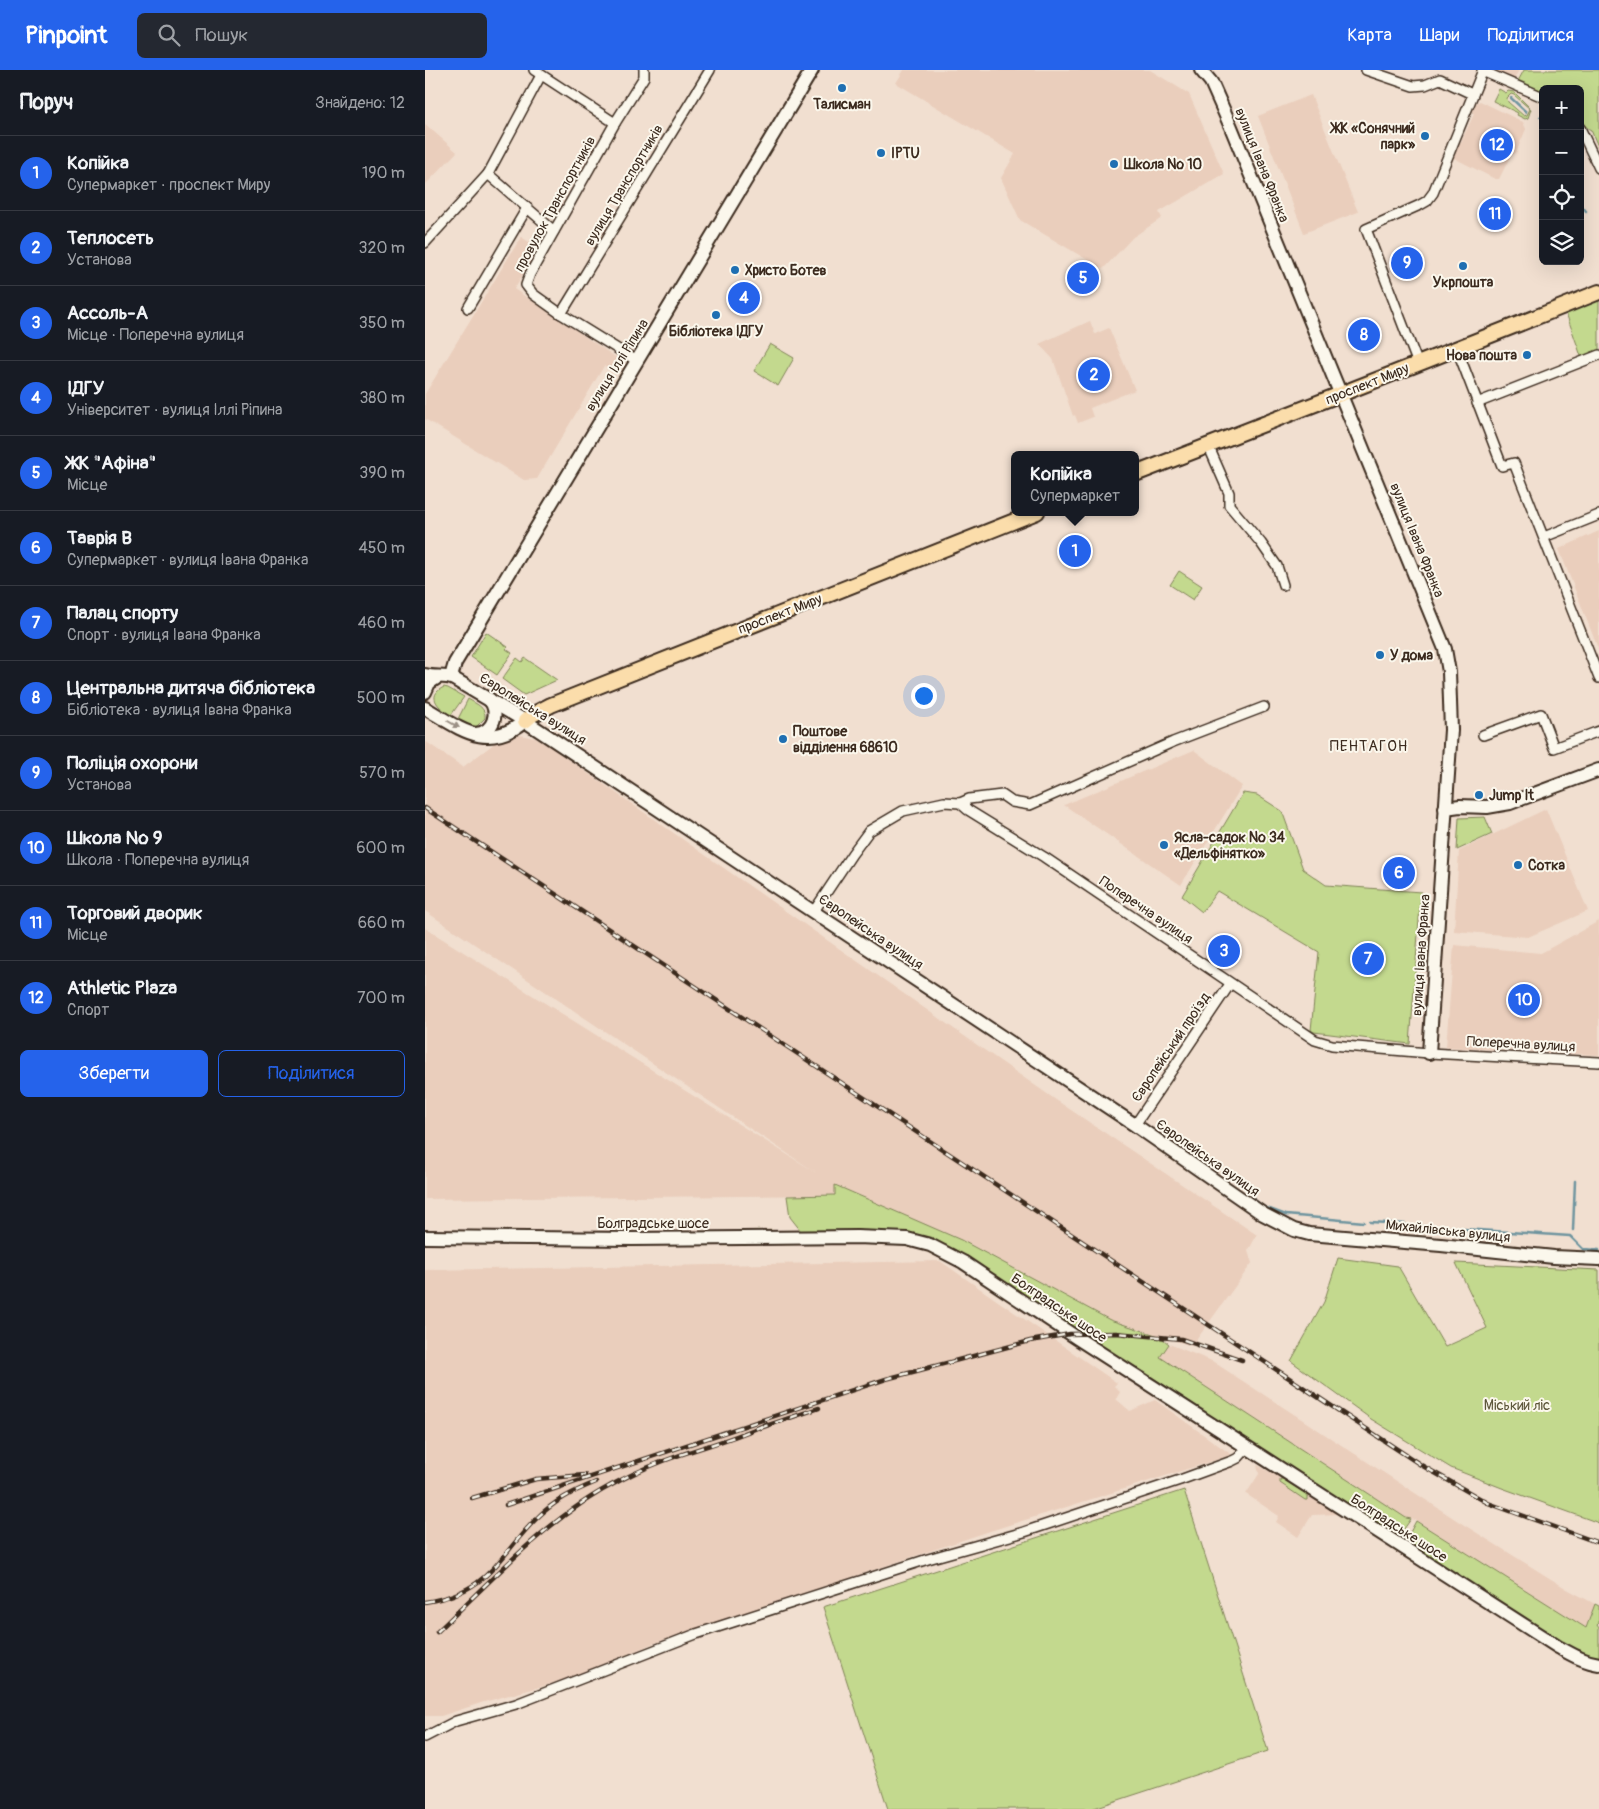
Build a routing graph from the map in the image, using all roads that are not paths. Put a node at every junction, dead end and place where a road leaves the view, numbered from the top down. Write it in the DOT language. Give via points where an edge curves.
graph roads {
  1 [pos="710,70"];
  2 [pos="1201,70"];
  3 [pos="1366,70"];
  4 [pos="1483,70"];
  5 [pos="644,71"];
  6 [pos="810,71"];
  7 [pos="537,72"];
  8 [pos="1472,94"];
  9 [pos="1539,96"];
  10 [pos="615,123"];
  11 [pos="1581,130"];
  12 [pos="1599,168"];
  13 [pos="488,174"];
  14 [pos="527,208"];
  15 [pos="554,231"];
  16 [pos="425,243"];
  17 [pos="1599,292"];
  18 [pos="468,308"];
  19 [pos="561,314"];
  20 [pos="1457,349"];
  21 [pos="1599,355"];
  22 [pos="637,361"];
  23 [pos="1418,364"];
  24 [pos="1341,395"];
  25 [pos="1477,403"];
  26 [pos="1209,445"];
  27 [pos="1139,472"];
  28 [pos="1599,515"];
  29 [pos="1027,516"];
  30 [pos="1544,537"];
  31 [pos="1283,585"];
  32 [pos="1597,665"];
  33 [pos="425,675"];
  34 [pos="445,677"];
  35 [pos="1599,678"];
  36 [pos="425,692"];
  37 [pos="485,696"];
  38 [pos="425,701"];
  39 [pos="1264,708"];
  40 [pos="429,711"];
  41 [pos="525,721"];
  42 [pos="1599,731"];
  43 [pos="472,734"];
  44 [pos="1483,735"];
  45 [pos="1599,770"];
  46 [pos="960,803"];
  47 [pos="1445,808"];
  48 [pos="814,911"];
  49 [pos="1230,984"];
  50 [pos="1429,1053"];
  51 [pos="1599,1062"];
  52 [pos="1135,1125"];
  53 [pos="1294,1230"];
  54 [pos="425,1237"];
  55 [pos="1599,1259"];
  56 [pos="1248,1447"];
  57 [pos="1599,1664"];
  58 [pos="425,1737"];
  1 -- 19 [label="street, вулиця Транспортників"];
  2 -- 24 [label="main road, вулиця Івана Франка" via="1211,82 1231,128"];
  3 -- 8 [label="street" via="1413,86 1440,79"];
  4 -- 8 [label="street"];
  4 -- 9 [label="street"];
  5 -- 10 [label="street, провулок Транспортників" via="644,77"];
  6 -- 22 [label="main road, вулиця Іллі Ріпина"];
  7 -- 10 [label="street"];
  7 -- 13 [label="street"];
  8 -- 23 [label="street" via="1427,201 1365,229"];
  10 -- 15 [label="street, провулок Транспортників"];
  11 -- 12 [label="street"];
  13 -- 14 [label="street"];
  13 -- 16 [label="street"];
  14 -- 15 [label="street"];
  14 -- 18 [label="street"];
  15 -- 19 [label="street, провулок Транспортників" via="526,285"];
  17 -- 20 [label="main road, проспект Миру"];
  19 -- 22 [label="street, провулок Транспортників"];
  20 -- 23 [label="main road, проспект Миру"];
  20 -- 25 [label="street"];
  21 -- 25 [label="street"];
  22 -- 34 [label="main road, вулиця Іллі Ріпина"];
  23 -- 24 [label="main road, проспект Миру"];
  24 -- 26 [label="main road, проспект Миру"];
  24 -- 47 [label="main road, вулиця Івана Франка" via="1445,649 1451,730"];
  25 -- 30 [label="street" via="1502,466 1514,463"];
  26 -- 27 [label="main road, проспект Миру"];
  26 -- 31 [label="street" via="1229,493 1229,505 1277,566"];
  28 -- 30 [label="street"];
  29 -- 41 [label="main road, проспект Миру" via="551,705"];
  30 -- 32 [label="street"];
  32 -- 35 [label="street"];
  33 -- 34 [label="main road, Європейська вулиця"];
  34 -- 36 [label="main road" via="429,683"];
  34 -- 37 [label="main road, Європейська вулиця"];
  37 -- 41 [label="main road, Європейська вулиця"];
  37 -- 43 [label="main road" via="494,706 494,720 486,731"];
  38 -- 40 [label="main road"];
  39 -- 46 [label="street" via="1173,742 1030,805 1012,802 1002,795"];
  40 -- 43 [label="main road, one-way"];
  41 -- 43 [label="main road" via="516,728 491,736"];
  41 -- 48 [label="main road, Європейська вулиця"];
  42 -- 44 [label="street" via="1554,748 1541,714"];
  45 -- 47 [label="main road" via="1510,803"];
  46 -- 48 [label="street" via="944,802 903,811 869,831"];
  46 -- 49 [label="street, Поперечна вулиця"];
  47 -- 50 [label="main road, вулиця Івана Франка"];
  48 -- 52 [label="main road, Європейська вулиця"];
  49 -- 50 [label="street, Поперечна вулиця" via="1315,1040 1332,1045"];
  49 -- 52 [label="street, Європейський проїзд"];
  50 -- 51 [label="street, Поперечна вулиця"];
  52 -- 53 [label="main road, Європейська вулиця" via="1263,1214"];
  53 -- 55 [label="main road, Михайлівська вулиця" via="1309,1234"];
  54 -- 56 [label="main road, Болградське шосе" via="857,1237 914,1240 938,1248 963,1262"];
  56 -- 57 [label="main road, Болградське шосе" via="1558,1646 1578,1658"];
  56 -- 58 [label="street" via="1232,1461 1180,1480 696,1634 516,1704 456,1721"];
}
